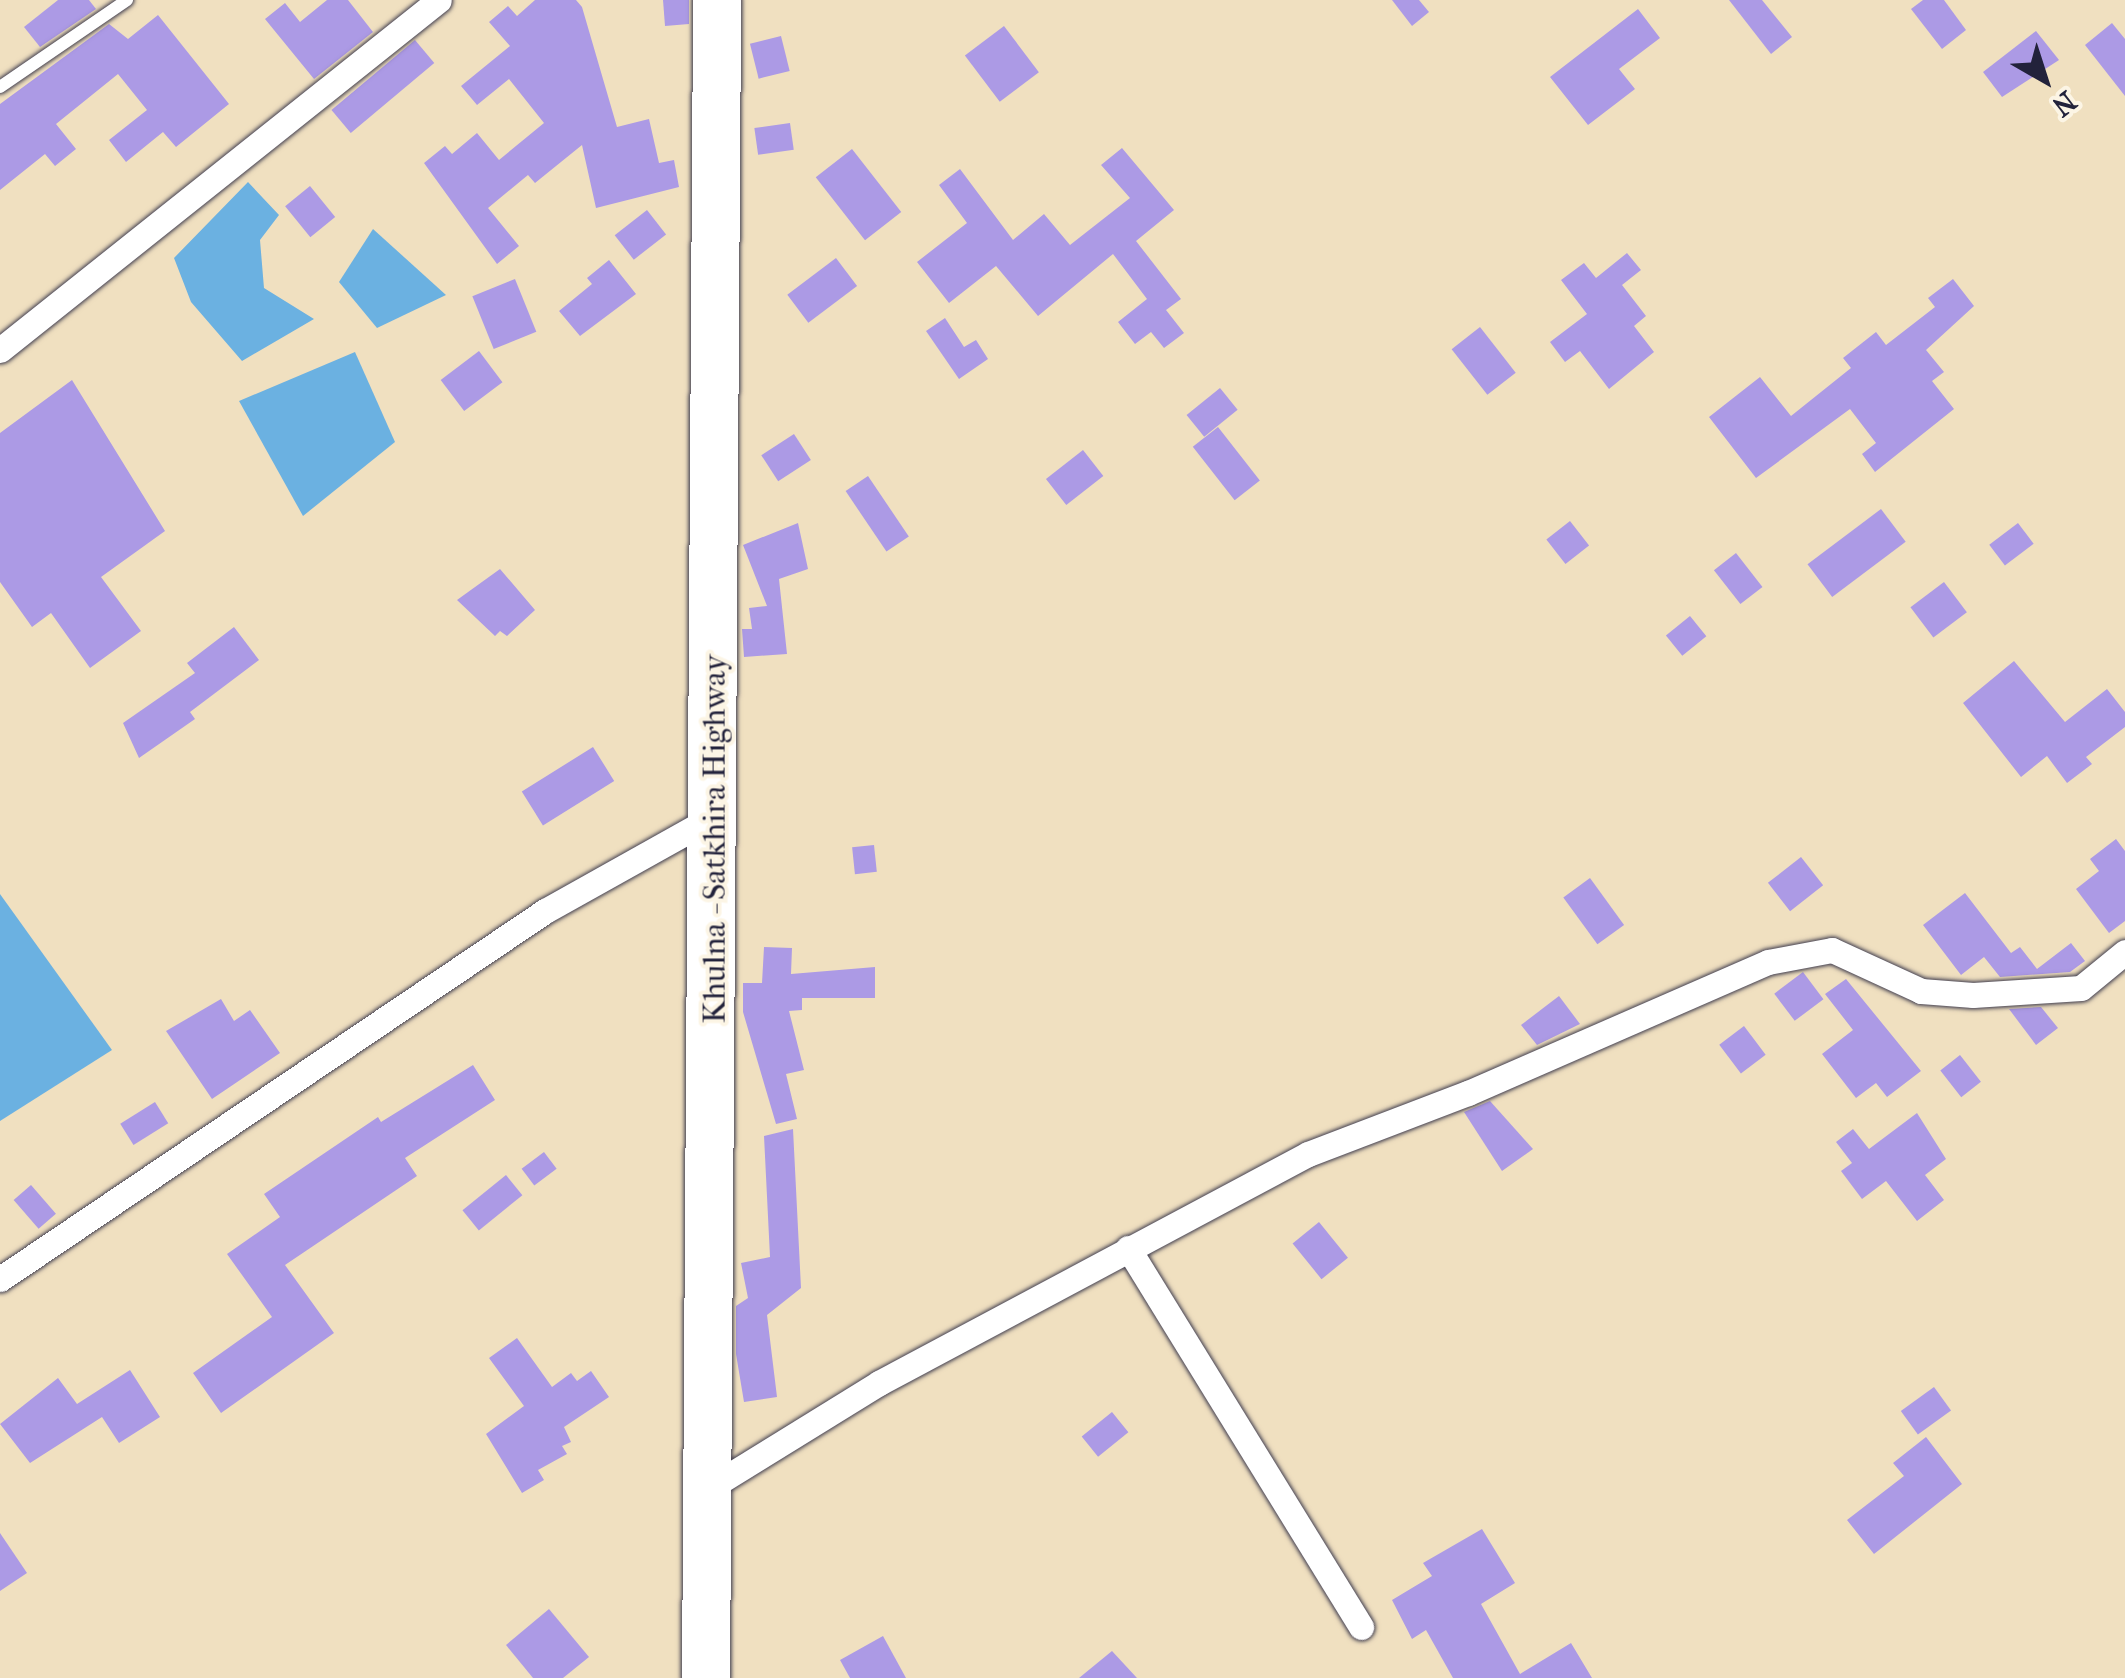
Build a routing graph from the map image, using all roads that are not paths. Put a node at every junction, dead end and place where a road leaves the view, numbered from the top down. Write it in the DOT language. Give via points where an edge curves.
graph roads {
  1 [pos="127,0"];
  2 [pos="439,0"];
  3 [pos="718,0"];
  4 [pos="0,87"];
  5 [pos="0,350"];
  6 [pos="715,816"];
  7 [pos="2125,952"];
  8 [pos="1128,1248"];
  9 [pos="0,1278"];
  10 [pos="709,1488"];
  11 [pos="1361,1626"];
  12 [pos="706,1678"];
  1 -- 4 [label="lane"];
  2 -- 5 [label="street"];
  3 -- 6 [label="highway, Khulna - Satkhira Highway"];
  6 -- 9 [label="street" via="545,912"];
  6 -- 10 [label="highway, Khulna - Satkhira Highway"];
  7 -- 8 [label="street" via="2081,988 1973,994 1921,991 1832,950 1768,962 1468,1093 1308,1154"];
  8 -- 10 [label="street" via="879,1383"];
  8 -- 11 [label="street"];
  10 -- 12 [label="highway, Khulna - Satkhira Highway"];
}
